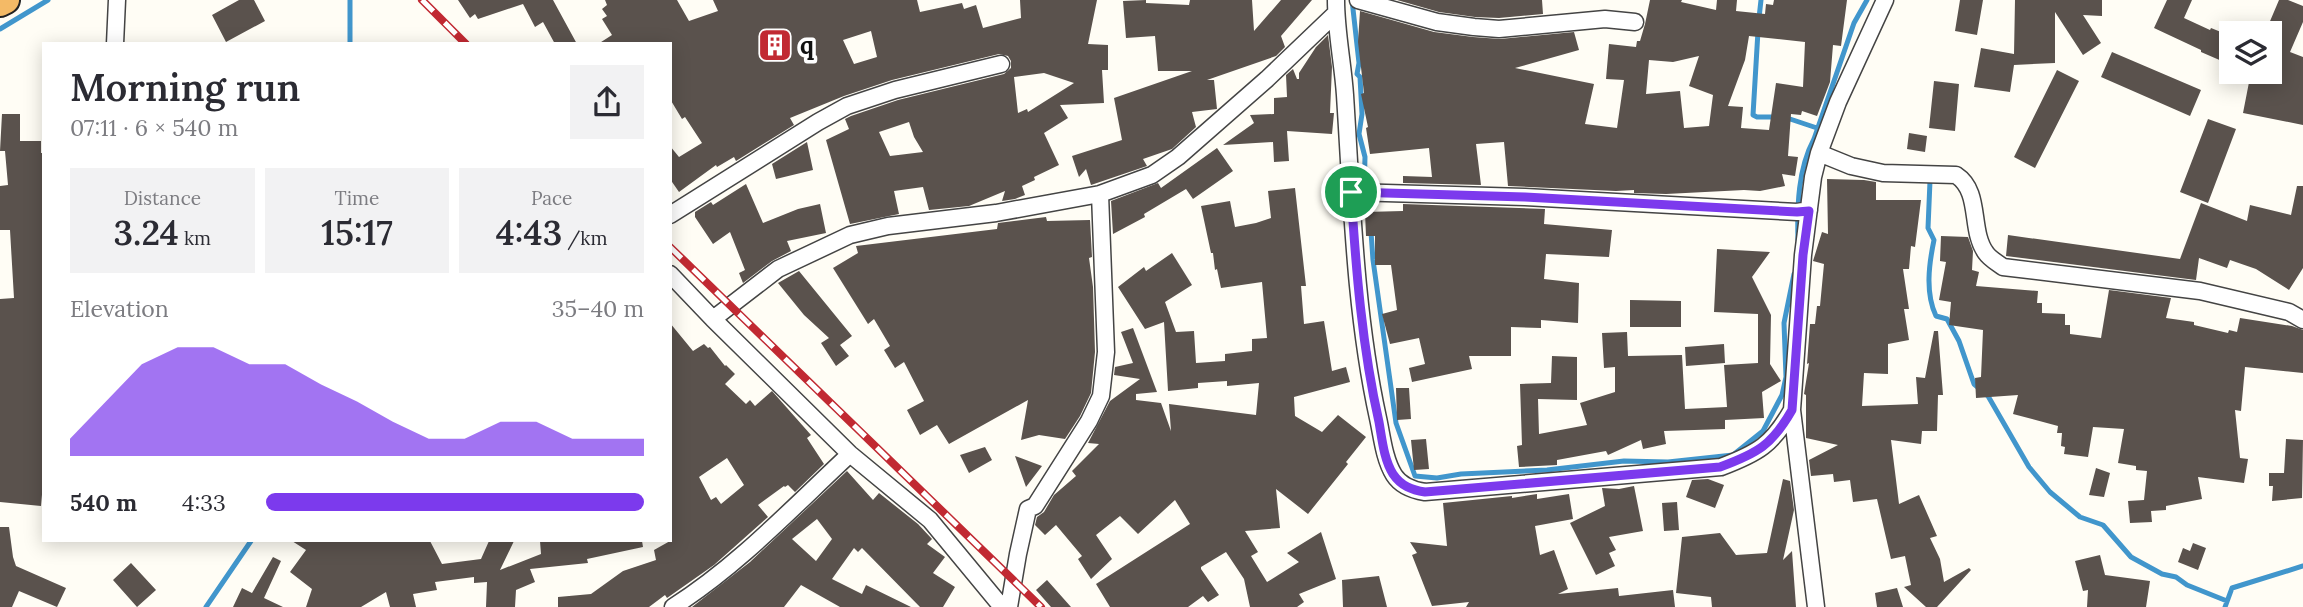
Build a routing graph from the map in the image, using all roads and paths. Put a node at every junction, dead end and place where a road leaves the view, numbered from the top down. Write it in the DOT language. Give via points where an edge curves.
graph roads {
  1 [pos="6,0"];
  2 [pos="117,0"];
  3 [pos="1359,0"];
  4 [pos="1885,0"];
  5 [pos="0,3"];
  6 [pos="1336,7"];
  7 [pos="1635,22"];
  8 [pos="115,42"];
  9 [pos="1001,64"];
  10 [pos="1819,153"];
  11 [pos="1351,192"];
  12 [pos="1100,194"];
  13 [pos="1809,211"];
  14 [pos="672,214"];
  15 [pos="672,276"];
  16 [pos="713,319"];
  17 [pos="2303,320"];
  18 [pos="1792,410"];
  19 [pos="850,454"];
  20 [pos="673,607"];
  21 [pos="1002,607"];
  22 [pos="1009,607"];
  23 [pos="1816,607"];
  1 -- 5 [label="highway"];
  2 -- 8 [label="street"];
  3 -- 7 [label="street" via="1437,22 1499,29 1605,19"];
  4 -- 10 [label="street"];
  6 -- 11 [label="street"];
  6 -- 12 [label="street" via="1267,79 1178,157 1152,175"];
  9 -- 14 [label="street" via="847,106"];
  10 -- 13 [label="street"];
  10 -- 17 [label="street" via="1883,173 1956,175 1970,192 1979,242 2003,267 2200,291 2289,312"];
  11 -- 13 [label="street"];
  11 -- 18 [label="street" via="1370,383 1393,474 1411,490 1720,467 1767,445"];
  12 -- 16 [label="street" via="850,235 778,269"];
  12 -- 22 [label="street" via="1106,352 1101,396 1035,506 1028,509"];
  13 -- 18 [label="street"];
  15 -- 16 [label="street"];
  16 -- 19 [label="street"];
  18 -- 23 [label="street"];
  19 -- 20 [label="street" via="729,567"];
  19 -- 21 [label="street" via="930,520"];
}
